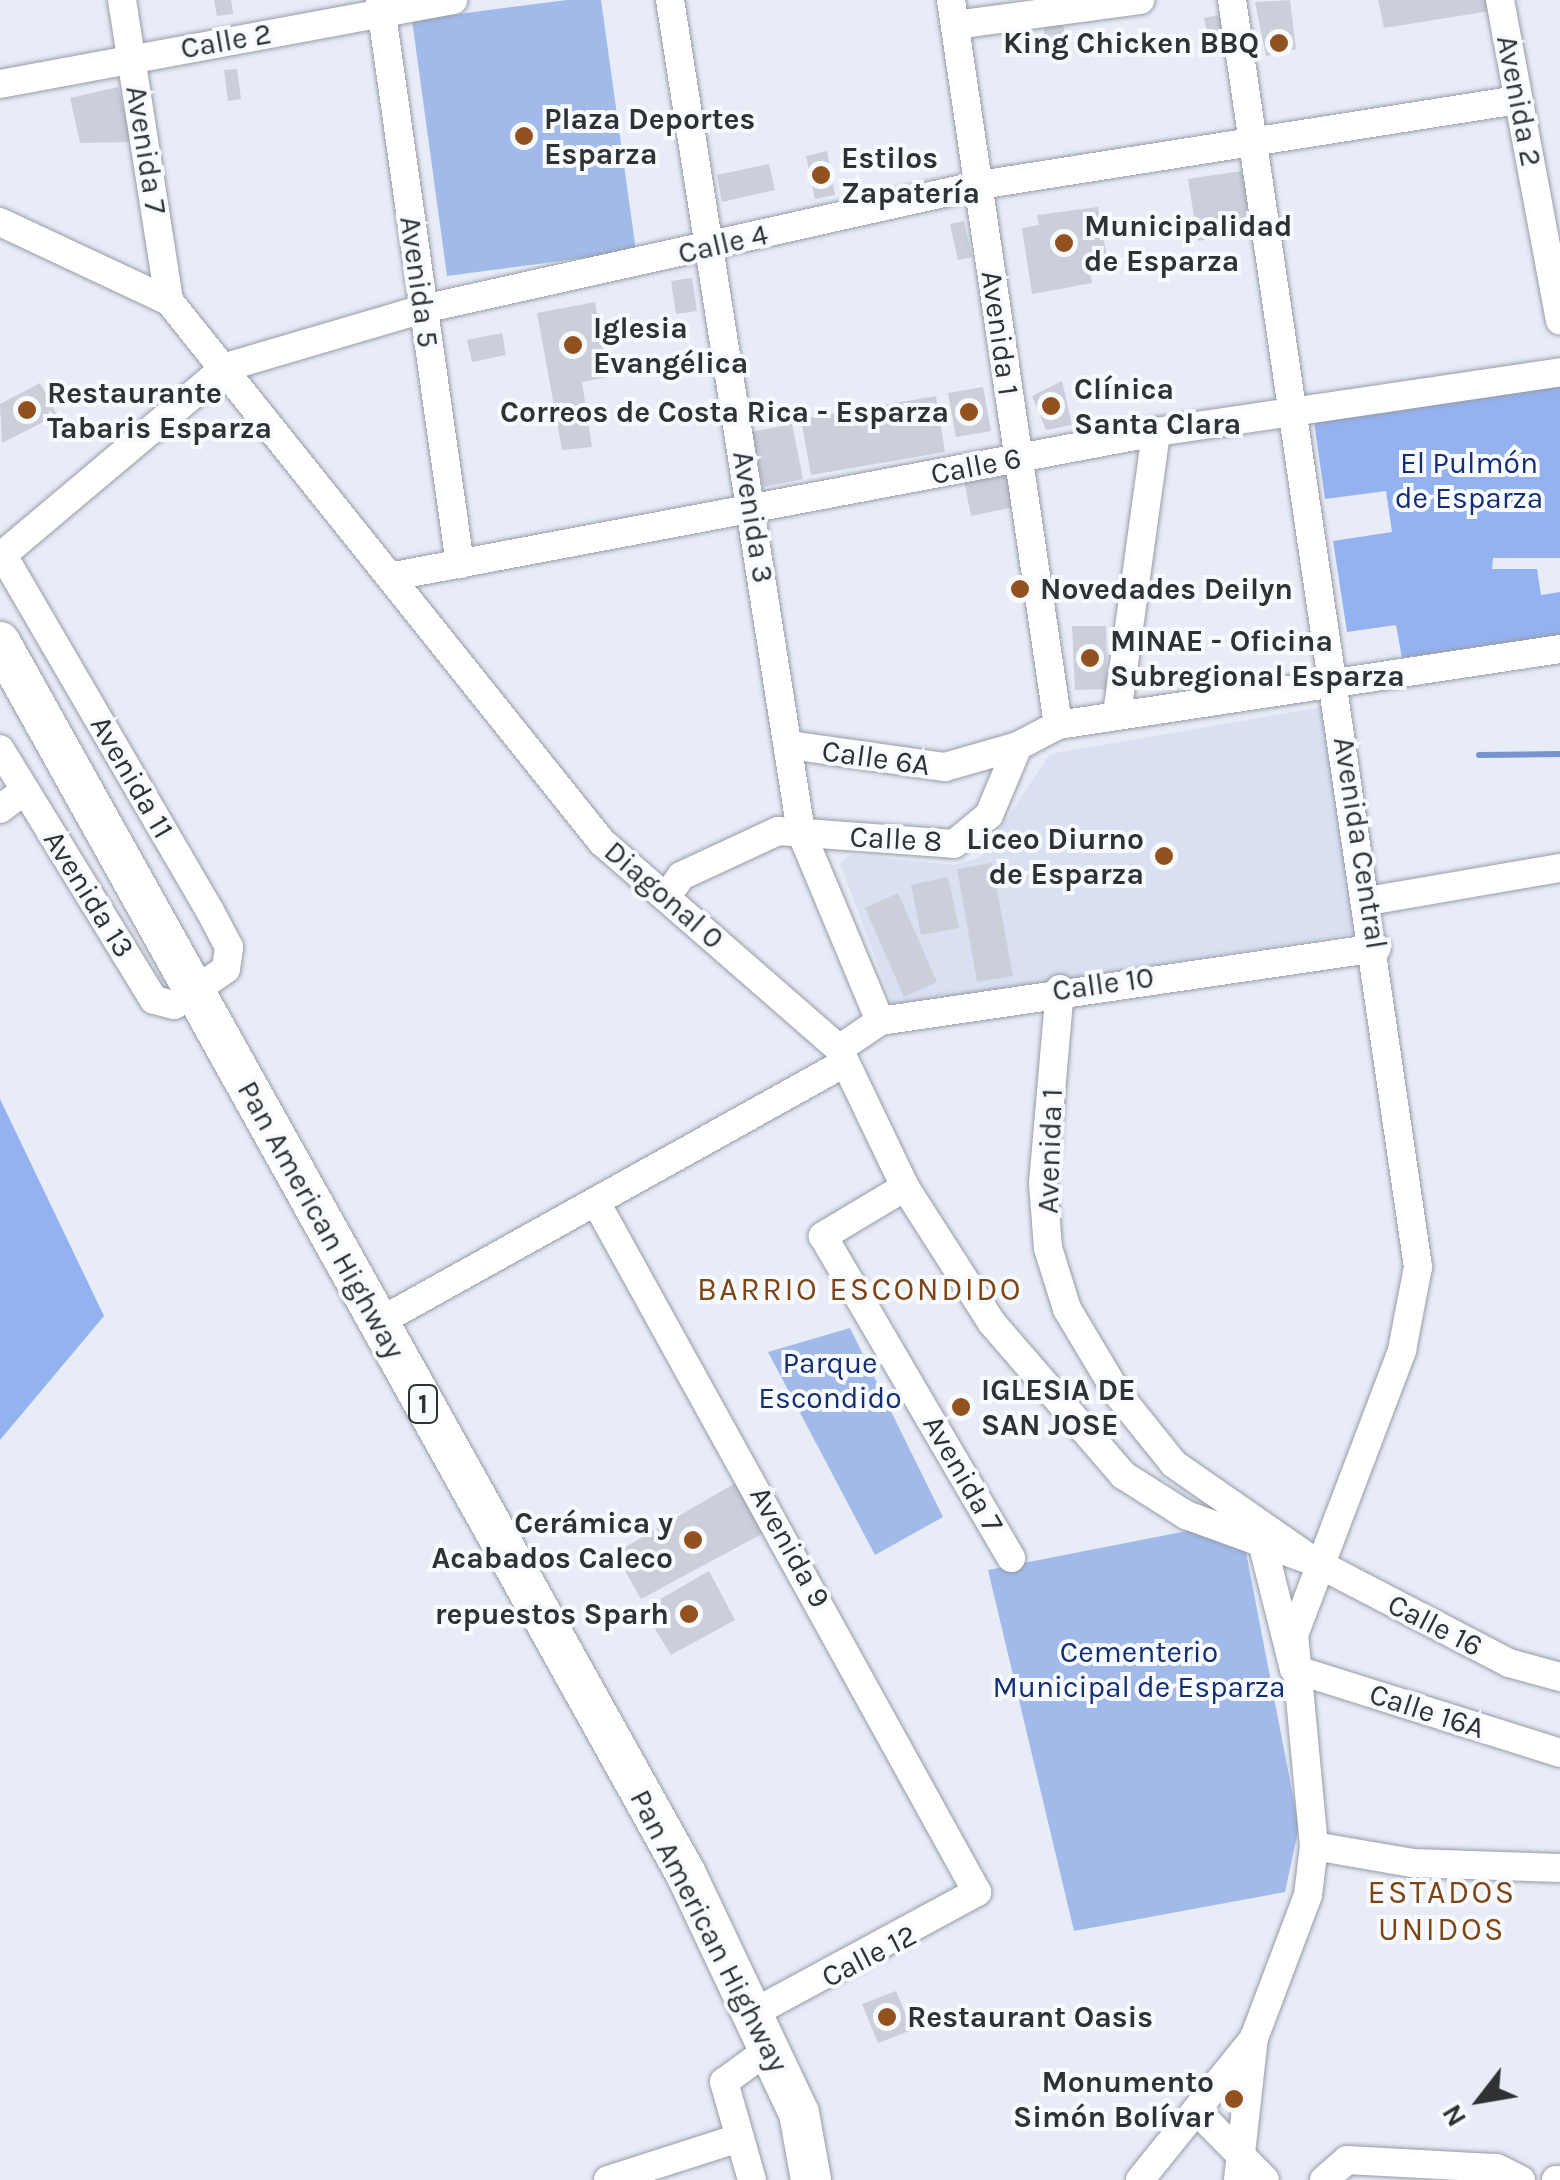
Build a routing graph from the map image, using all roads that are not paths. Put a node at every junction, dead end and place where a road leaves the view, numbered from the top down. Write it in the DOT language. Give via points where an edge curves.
graph roads {
  1 [pos="122,0"];
  2 [pos="454,0"];
  3 [pos="670,0"];
  4 [pos="1140,0"];
  5 [pos="1232,0"];
  6 [pos="1500,0"];
  7 [pos="381,6"];
  8 [pos="953,13"];
  9 [pos="131,58"];
  10 [pos="0,84"];
  11 [pos="1517,100"];
  12 [pos="1254,146"];
  13 [pos="980,185"];
  14 [pos="0,222"];
  15 [pos="1553,242"];
  16 [pos="706,248"];
  17 [pos="169,301"];
  18 [pos="422,309"];
  19 [pos="1560,320"];
  20 [pos="226,366"];
  21 [pos="1560,372"];
  22 [pos="1292,411"];
  23 [pos="1156,432"];
  24 [pos="1016,458"];
  25 [pos="752,508"];
  26 [pos="2,556"];
  27 [pos="460,564"];
  28 [pos="394,576"];
  29 [pos="0,642"];
  30 [pos="1560,649"];
  31 [pos="1334,684"];
  32 [pos="1117,714"];
  33 [pos="1058,725"];
  34 [pos="790,745"];
  35 [pos="1018,746"];
  36 [pos="0,749"];
  37 [pos="25,790"];
  38 [pos="0,809"];
  39 [pos="801,832"];
  40 [pos="1560,868"];
  41 [pos="666,897"];
  42 [pos="1368,901"];
  43 [pos="1377,948"];
  44 [pos="1060,988"];
  45 [pos="195,991"];
  46 [pos="880,1020"];
  47 [pos="840,1057"];
  48 [pos="905,1186"];
  49 [pos="597,1204"];
  50 [pos="378,1324"];
  51 [pos="1262,1542"];
  52 [pos="1010,1558"];
  53 [pos="1316,1562"];
  54 [pos="1294,1669"];
  55 [pos="1560,1677"];
  56 [pos="1560,1754"];
  57 [pos="1314,1846"];
  58 [pos="1560,1868"];
  59 [pos="977,1892"];
  60 [pos="764,2030"];
  61 [pos="1254,2038"];
  62 [pos="1198,2112"];
  63 [pos="739,2138"];
  64 [pos="1244,2148"];
  65 [pos="608,2180"];
  66 [pos="752,2180"];
  67 [pos="811,2180"];
  68 [pos="1140,2180"];
  69 [pos="1238,2180"];
  70 [pos="1265,2180"];
  71 [pos="1324,2180"];
  72 [pos="1520,2180"];
  1 -- 9 [label="street, Avenida 7"];
  2 -- 7 [label="street, Calle 2"];
  3 -- 16 [label="street, Avenida 3"];
  4 -- 8 [label="street"];
  5 -- 12 [label="street, Avenida Central"];
  6 -- 11 [label="street, Avenida 2"];
  7 -- 9 [label="street, Calle 2"];
  7 -- 18 [label="street, Avenida 5"];
  8 -- 13 [label="street, Avenida 1"];
  9 -- 10 [label="street, Calle 2"];
  9 -- 17 [label="street, Avenida 7"];
  11 -- 12 [label="street, Calle 4"];
  11 -- 15 [label="street, Avenida 2"];
  12 -- 13 [label="street, Calle 4"];
  12 -- 22 [label="street, Avenida Central"];
  13 -- 16 [label="street, Calle 4"];
  13 -- 24 [label="street, Avenida 1"];
  14 -- 17 [label="street, Diagonal 0"];
  15 -- 19 [label="street, Avenida 2"];
  16 -- 18 [label="street, Calle 4"];
  16 -- 25 [label="street, Avenida 3"];
  17 -- 20 [label="street, Diagonal 0"];
  18 -- 20 [label="street, Calle 4"];
  18 -- 27 [label="street, Avenida 5"];
  20 -- 26 [label="street, Calle 4"];
  20 -- 28 [label="street, Diagonal 0"];
  21 -- 22 [label="street, Calle 6"];
  22 -- 23 [label="street, Calle 6"];
  22 -- 31 [label="street, Avenida Central"];
  23 -- 24 [label="street, Calle 6"];
  23 -- 32 [label="street"];
  24 -- 25 [label="street, Calle 6"];
  24 -- 33 [label="street, Avenida 1"];
  25 -- 27 [label="street, Calle 6"];
  25 -- 34 [label="street, Avenida 3"];
  26 -- 45 [label="street, Avenida 11" via="228,947 226,969"];
  27 -- 28 [label="street, Calle 6"];
  28 -- 41 [label="street, Diagonal 0" via="602,842"];
  29 -- 45 [label="highway, Pan American Highway / 1"];
  30 -- 31 [label="street"];
  31 -- 32 [label="street"];
  31 -- 42 [label="street, Avenida Central"];
  32 -- 33 [label="street"];
  33 -- 35 [label="street"];
  34 -- 35 [label="street, Calle 6A" via="946,767"];
  34 -- 39 [label="street, Avenida 3"];
  35 -- 39 [label="street, Calle 8" via="989,815 954,844"];
  36 -- 37 [label="street, Avenida 13"];
  37 -- 38 [label="street"];
  37 -- 45 [label="street, Avenida 13" via="154,1000 174,1004"];
  39 -- 41 [label="street, Calle 8" via="762,834 681,876"];
  39 -- 46 [label="street, Avenida 3"];
  40 -- 42 [label="street"];
  41 -- 47 [label="street, Diagonal 0"];
  42 -- 43 [label="street, Avenida Central"];
  43 -- 44 [label="street, Calle 10"];
  43 -- 53 [label="street, Avenida Central" via="1418,1267 1402,1350"];
  44 -- 46 [label="street, Calle 10"];
  44 -- 53 [label="street, Avenida 1" via="1043,1183 1067,1309 1174,1464"];
  45 -- 50 [label="highway, Pan American Highway / 1"];
  46 -- 47 [label="street, Calle 10"];
  47 -- 48 [label="street, Diagonal 0"];
  47 -- 49 [label="street, Calle 10"];
  48 -- 51 [label="street, Diagonal 0" via="992,1323 1123,1475 1186,1515"];
  48 -- 52 [label="street, Avenida 7" via="824,1236"];
  49 -- 50 [label="street, Calle 10"];
  49 -- 59 [label="street, Avenida 9"];
  50 -- 60 [label="highway, Pan American Highway / 1"];
  51 -- 53 [label="street, Diagonal 0"];
  51 -- 54 [label="street, Avenida Central"];
  53 -- 54 [label="street, Avenida Central" via="1294,1635"];
  53 -- 55 [label="street, Calle 16" via="1510,1663"];
  54 -- 56 [label="street, Calle 16A"];
  54 -- 57 [label="street, Avenida Central"];
  57 -- 58 [label="street" via="1412,1863"];
  57 -- 61 [label="street, Avenida Central" via="1308,1895"];
  59 -- 60 [label="street, Calle 12"];
  60 -- 63 [label="street, Calle 12" via="726,2072"];
  60 -- 67 [label="highway, Pan American Highway / 1" via="799,2113"];
  61 -- 62 [label="street, Avenida Central"];
  61 -- 64 [label="street"];
  62 -- 64 [label="street"];
  62 -- 68 [label="street, Avenida Central"];
  63 -- 65 [label="street"];
  63 -- 66 [label="street"];
  64 -- 69 [label="street"];
  64 -- 70 [label="street"];
  71 -- 72 [label="street" via="1347,2160 1497,2168"];
}
